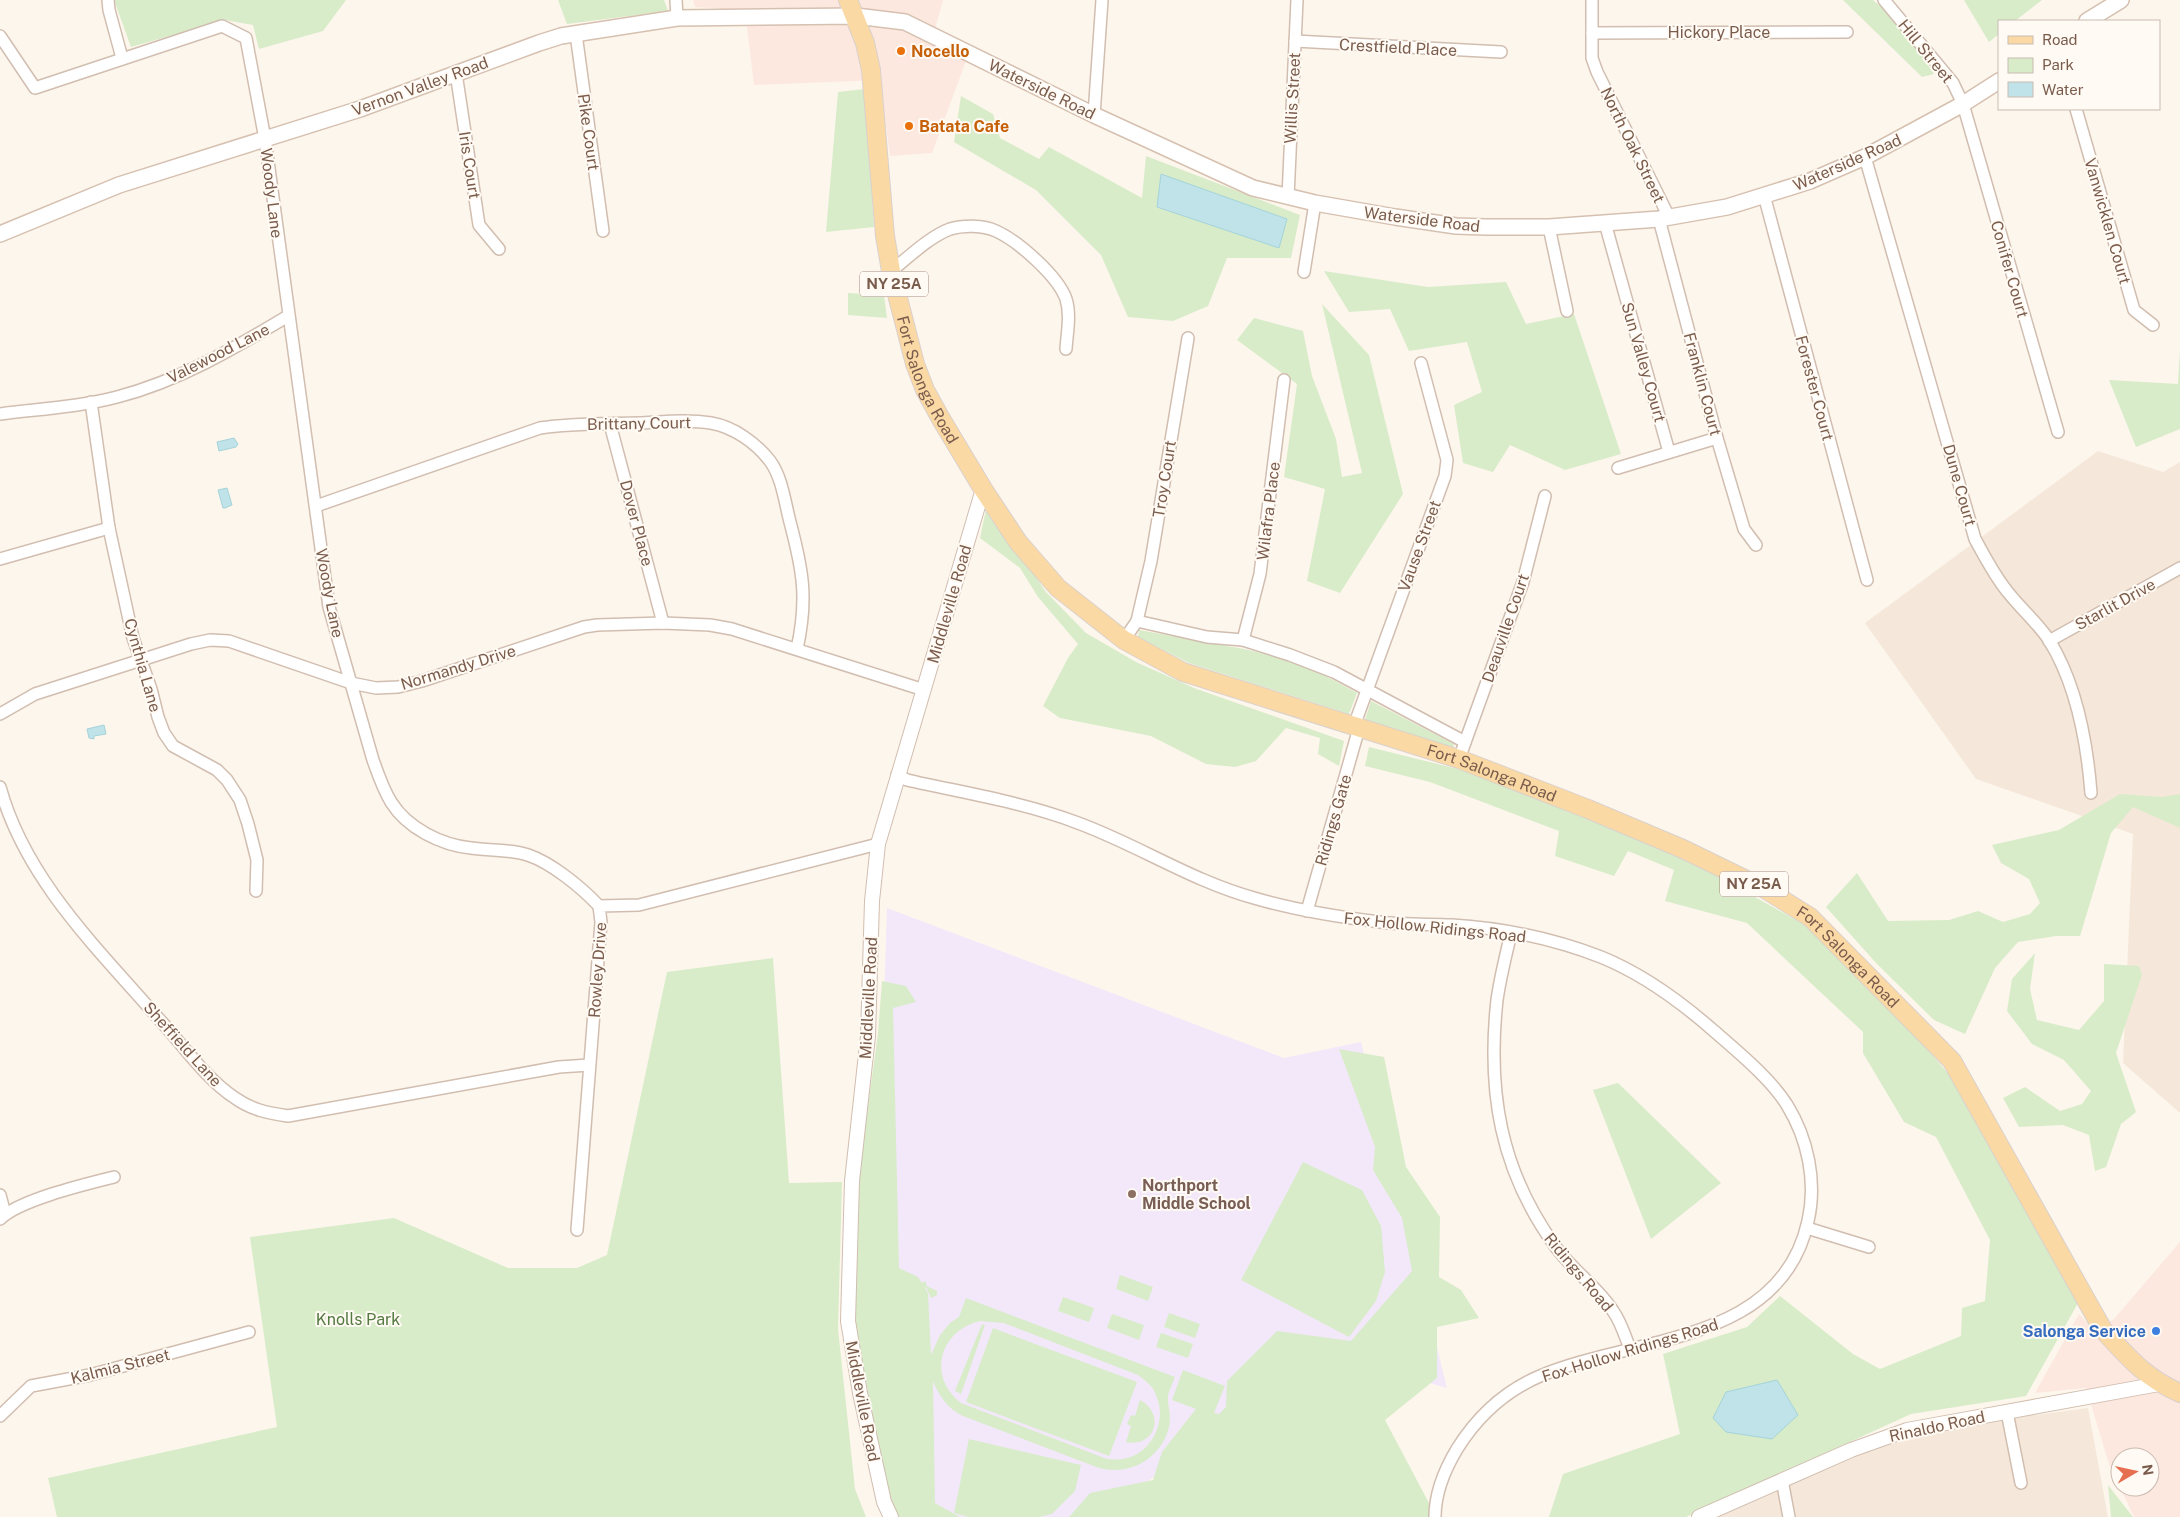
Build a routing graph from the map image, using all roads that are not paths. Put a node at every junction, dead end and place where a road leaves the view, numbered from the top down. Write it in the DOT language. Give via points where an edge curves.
graph roads {
  1 [pos="108,0"];
  2 [pos="676,0"];
  3 [pos="848,0"];
  4 [pos="1102,0"];
  5 [pos="1297,0"];
  6 [pos="1592,0"];
  7 [pos="1884,0"];
  8 [pos="2121,0"];
  9 [pos="856,16"];
  10 [pos="677,18"];
  11 [pos="2089,20"];
  12 [pos="1846,32"];
  13 [pos="1592,33"];
  14 [pos="576,34"];
  15 [pos="0,36"];
  16 [pos="1295,41"];
  17 [pos="1501,52"];
  18 [pos="122,58"];
  19 [pos="456,73"];
  20 [pos="1998,82"];
  21 [pos="1964,104"];
  22 [pos="2076,110"];
  23 [pos="1094,115"];
  24 [pos="265,138"];
  25 [pos="1865,157"];
  26 [pos="1764,195"];
  27 [pos="1288,197"];
  28 [pos="1315,202"];
  29 [pos="1664,218"];
  30 [pos="1605,223"];
  31 [pos="1549,227"];
  32 [pos="603,231"];
  33 [pos="0,234"];
  34 [pos="499,249"];
  35 [pos="891,271"];
  36 [pos="1304,272"];
  37 [pos="1567,311"];
  38 [pos="288,316"];
  39 [pos="2153,325"];
  40 [pos="1188,338"];
  41 [pos="1066,349"];
  42 [pos="1421,363"];
  43 [pos="1284,380"];
  44 [pos="90,402"];
  45 [pos="0,414"];
  46 [pos="610,424"];
  47 [pos="2058,432"];
  48 [pos="1717,438"];
  49 [pos="1669,452"];
  50 [pos="1618,468"];
  51 [pos="983,489"];
  52 [pos="1545,496"];
  53 [pos="316,506"];
  54 [pos="109,528"];
  55 [pos="1756,545"];
  56 [pos="0,559"];
  57 [pos="2180,568"];
  58 [pos="1867,580"];
  59 [pos="1137,620"];
  60 [pos="663,623"];
  61 [pos="1124,640"];
  62 [pos="1243,640"];
  63 [pos="2049,641"];
  64 [pos="797,649"];
  65 [pos="140,661"];
  66 [pos="351,683"];
  67 [pos="1366,689"];
  68 [pos="924,690"];
  69 [pos="0,714"];
  70 [pos="1357,727"];
  71 [pos="1466,742"];
  72 [pos="1459,759"];
  73 [pos="897,775"];
  74 [pos="0,787"];
  75 [pos="2091,793"];
  76 [pos="878,844"];
  77 [pos="256,891"];
  78 [pos="599,906"];
  79 [pos="1307,911"];
  80 [pos="1511,933"];
  81 [pos="590,1065"];
  82 [pos="114,1178"];
  83 [pos="0,1195"];
  84 [pos="3,1217"];
  85 [pos="1807,1228"];
  86 [pos="577,1230"];
  87 [pos="1869,1247"];
  88 [pos="249,1332"];
  89 [pos="1630,1349"];
  90 [pos="2159,1384"];
  91 [pos="2180,1393"];
  92 [pos="2008,1412"];
  93 [pos="0,1416"];
  94 [pos="1782,1480"];
  95 [pos="2021,1484"];
  96 [pos="891,1517"];
  97 [pos="1435,1517"];
  98 [pos="1699,1517"];
  99 [pos="1789,1517"];
  1 -- 18 [label="street"];
  2 -- 10 [label="street"];
  3 -- 9 [label="main road, Fort Salonga Road / NY 25A"];
  4 -- 23 [label="street"];
  5 -- 16 [label="street, Willis Street"];
  6 -- 13 [label="street, North Oak Street"];
  7 -- 21 [label="street, Hill Street" via="1953,83"];
  8 -- 11 [label="main road"];
  9 -- 10 [label="main road, Vernon Valley Road"];
  9 -- 23 [label="main road, Waterside Road" via="905,22"];
  9 -- 35 [label="main road, Fort Salonga Road / NY 25A" via="871,70 885,236"];
  10 -- 14 [label="main road, Vernon Valley Road"];
  12 -- 13 [label="street, Hickory Place"];
  13 -- 29 [label="street, North Oak Street" via="1592,58 1597,72"];
  14 -- 19 [label="main road, Vernon Valley Road" via="539,43"];
  14 -- 32 [label="street, Pike Court"];
  15 -- 18 [label="street" via="35,88"];
  16 -- 17 [label="street, Crestfield Place"];
  16 -- 27 [label="street, Willis Street"];
  18 -- 24 [label="street, Woody Lane" via="222,26 246,38"];
  19 -- 24 [label="main road, Vernon Valley Road" via="360,109"];
  19 -- 34 [label="street, Iris Court" via="479,225"];
  20 -- 21 [label="main road, Waterside Road"];
  21 -- 25 [label="main road, Waterside Road"];
  21 -- 47 [label="street, Conifer Court"];
  22 -- 39 [label="street, Vanwicklen Court" via="2134,310"];
  23 -- 27 [label="main road, Waterside Road" via="1253,188"];
  24 -- 33 [label="main road, Vernon Valley Road" via="119,185"];
  24 -- 38 [label="street, Woody Lane"];
  25 -- 26 [label="main road, Waterside Road" via="1810,181"];
  25 -- 63 [label="street, Dune Court" via="1975,539 2007,591"];
  26 -- 29 [label="main road, Waterside Road"];
  26 -- 58 [label="street, Forester Court"];
  27 -- 28 [label="main road, Waterside Road"];
  28 -- 31 [label="main road, Waterside Road" via="1394,218 1456,226"];
  28 -- 36 [label="street"];
  29 -- 30 [label="main road, Waterside Road"];
  29 -- 48 [label="street, Franklin Court"];
  30 -- 31 [label="main road, Waterside Road"];
  30 -- 49 [label="street, Sun Valley Court"];
  31 -- 37 [label="street"];
  35 -- 41 [label="street" via="935,237 951,229 973,226 995,230 1014,242 1055,279 1066,299"];
  35 -- 51 [label="main road, Fort Salonga Road / NY 25A" via="915,364 926,390"];
  38 -- 44 [label="street, Valewood Lane" via="219,357 171,379"];
  38 -- 53 [label="street, Woody Lane"];
  40 -- 59 [label="street, Troy Court" via="1151,561"];
  42 -- 67 [label="street, Vause Street" via="1447,460 1444,476"];
  43 -- 62 [label="street, Wilafra Place" via="1260,574"];
  44 -- 45 [label="street, Valewood Lane"];
  44 -- 54 [label="street, Cynthia Lane"];
  46 -- 53 [label="street, Brittany Court" via="540,428"];
  46 -- 60 [label="street, Dover Place"];
  46 -- 64 [label="street, Brittany Court" via="711,423 732,430 753,443 771,463 800,559 804,620"];
  48 -- 49 [label="street"];
  48 -- 55 [label="street, Franklin Court" via="1744,529"];
  49 -- 50 [label="street"];
  51 -- 61 [label="main road, Fort Salonga Road / NY 25A" via="1018,542 1058,588"];
  51 -- 68 [label="street, Middleville Road"];
  52 -- 71 [label="street, Deauville Court" via="1523,582"];
  53 -- 66 [label="street, Woody Lane" via="329,607"];
  54 -- 56 [label="street"];
  54 -- 65 [label="street, Cynthia Lane"];
  57 -- 63 [label="street, Starlit Drive"];
  59 -- 61 [label="street"];
  59 -- 62 [label="street, Fort Salonga Road" via="1207,636"];
  60 -- 64 [label="street, Normandy Drive" via="732,629"];
  60 -- 66 [label="street, Normandy Drive" via="584,627 398,687 376,688"];
  61 -- 70 [label="main road, Fort Salonga Road / NY 25A" via="1183,672"];
  62 -- 67 [label="street, Fort Salonga Road" via="1334,672"];
  63 -- 75 [label="street, Dune Court" via="2076,703"];
  64 -- 68 [label="street, Normandy Drive"];
  65 -- 66 [label="street, Normandy Drive" via="191,644 229,641"];
  65 -- 69 [label="street, Normandy Drive" via="35,694"];
  65 -- 77 [label="street, Cynthia Lane" via="160,725 173,746 217,770 240,800 257,860"];
  66 -- 78 [label="street, Woody Lane" via="373,760 390,801 401,816 418,829 458,847 509,850 530,856 564,875"];
  67 -- 70 [label="street, Vause Street"];
  67 -- 71 [label="street, Fort Salonga Road"];
  68 -- 73 [label="street, Middleville Road"];
  70 -- 72 [label="main road, Fort Salonga Road / NY 25A"];
  70 -- 79 [label="street, Ridings Gate"];
  71 -- 72 [label="street, Deauville Court"];
  72 -- 90 [label="main road, Fort Salonga Road / NY 25A" via="1683,849 1765,889 1810,917 1952,1061 2103,1330 2132,1362"];
  73 -- 76 [label="street, Middleville Road"];
  73 -- 79 [label="street, Fox Hollow Ridings Road" via="1048,812 1097,831 1217,887"];
  74 -- 81 [label="street, Sheffield Lane" via="22,845 72,918 214,1081 251,1108 288,1116 559,1067"];
  76 -- 78 [label="street, Rowley Drive" via="639,905"];
  76 -- 96 [label="street, Middleville Road" via="872,901 868,1036 852,1181 848,1321 860,1393 882,1493"];
  78 -- 81 [label="street, Rowley Drive" via="601,922"];
  79 -- 80 [label="street, Fox Hollow Ridings Road" via="1380,922 1452,925"];
  80 -- 85 [label="street, Fox Hollow Ridings Road" via="1574,948 1632,972 1690,1010 1764,1078 1785,1102 1800,1129 1808,1155 1812,1185"];
  80 -- 89 [label="street, Ridings Road" via="1498,999 1494,1047 1494,1089 1501,1131 1521,1187 1540,1226 1558,1251 1613,1310"];
  81 -- 86 [label="street, Rowley Drive"];
  82 -- 84 [label="street" via="44,1198"];
  83 -- 84 [label="street"];
  85 -- 87 [label="street"];
  85 -- 89 [label="street, Fox Hollow Ridings Road" via="1795,1256 1769,1294 1714,1326"];
  88 -- 93 [label="street, Kalmia Street" via="90,1375 31,1386"];
  89 -- 97 [label="street, Fox Hollow Ridings Road" via="1540,1376 1488,1410 1468,1432 1451,1460 1440,1485"];
  90 -- 91 [label="main road, Fort Salonga Road / NY 25A"];
  90 -- 92 [label="street, Rinaldo Road"];
  92 -- 94 [label="street, Rinaldo Road" via="1907,1430"];
  92 -- 95 [label="street"];
  94 -- 98 [label="street, Rinaldo Road"];
  94 -- 99 [label="street"];
}
